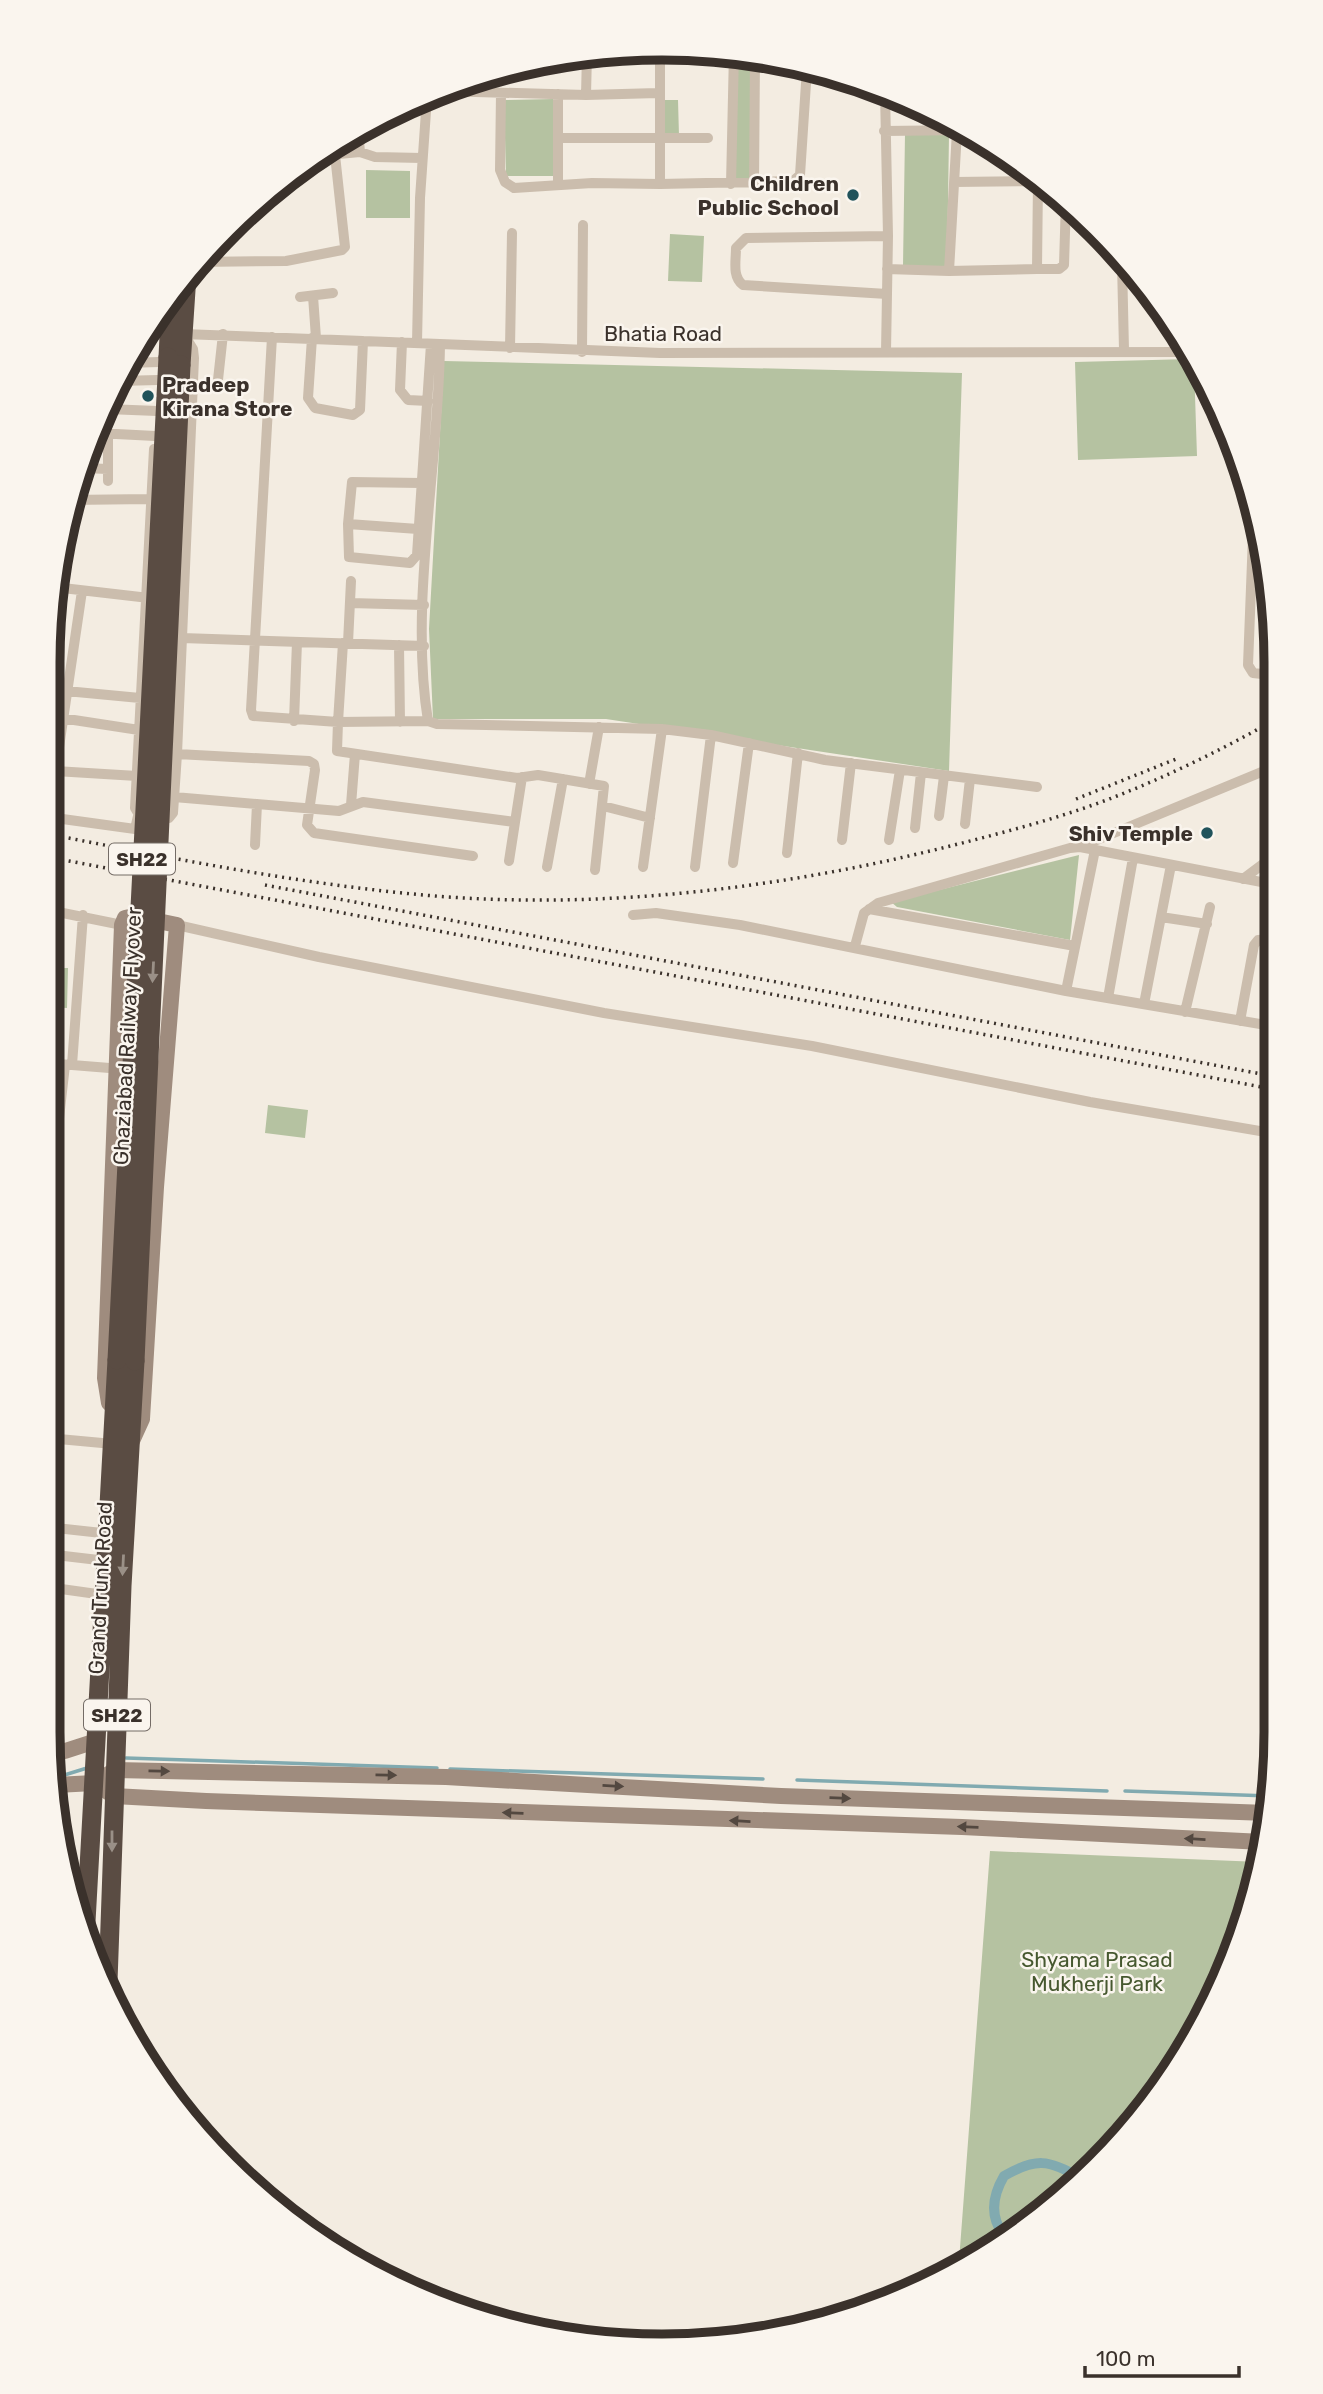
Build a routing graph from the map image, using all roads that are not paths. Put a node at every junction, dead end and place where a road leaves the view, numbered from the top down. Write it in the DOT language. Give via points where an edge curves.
graph roads {
  1 [pos="660,60"];
  2 [pos="734,64"];
  3 [pos="587,65"];
  4 [pos="755,67"];
  5 [pos="808,78"];
  6 [pos="466,92"];
  7 [pos="500,93"];
  8 [pos="658,93"];
  9 [pos="558,94"];
  10 [pos="586,95"];
  11 [pos="885,102"];
  12 [pos="426,107"];
  13 [pos="884,131"];
  14 [pos="945,131"];
  15 [pos="957,137"];
  16 [pos="558,138"];
  17 [pos="659,138"];
  18 [pos="708,138"];
  19 [pos="359,141"];
  20 [pos="360,152"];
  21 [pos="340,153"];
  22 [pos="422,158"];
  23 [pos="328,160"];
  24 [pos="1024,181"];
  25 [pos="954,182"];
  26 [pos="754,183"];
  27 [pos="660,184"];
  28 [pos="732,184"];
  29 [pos="558,185"];
  30 [pos="1039,193"];
  31 [pos="1066,216"];
  32 [pos="583,225"];
  33 [pos="512,233"];
  34 [pos="888,236"];
  35 [pos="212,262"];
  36 [pos="887,269"];
  37 [pos="1037,269"];
  38 [pos="949,271"];
  39 [pos="1122,275"];
  40 [pos="333,293"];
  41 [pos="887,294"];
  42 [pos="183,296"];
  43 [pos="313,296"];
  44 [pos="300,297"];
  45 [pos="173,311"];
  46 [pos="223,334"];
  47 [pos="176,335"];
  48 [pos="272,337"];
  49 [pos="314,338"];
  50 [pos="363,341"];
  51 [pos="402,342"];
  52 [pos="417,343"];
  53 [pos="436,344"];
  54 [pos="510,348"];
  55 [pos="1125,350"];
  56 [pos="582,352"];
  57 [pos="886,352"];
  58 [pos="1177,352"];
  59 [pos="169,361"];
  60 [pos="139,362"];
  61 [pos="158,380"];
  62 [pos="129,381"];
  63 [pos="217,389"];
  64 [pos="428,401"];
  65 [pos="115,409"];
  66 [pos="157,411"];
  67 [pos="104,433"];
  68 [pos="103,435"];
  69 [pos="155,436"];
  70 [pos="90,470"];
  71 [pos="421,483"];
  72 [pos="150,499"];
  73 [pos="82,500"];
  74 [pos="348,524"];
  75 [pos="418,529"];
  76 [pos="1255,561"];
  77 [pos="351,581"];
  78 [pos="1251,586"];
  79 [pos="1258,587"];
  80 [pos="64,588"];
  81 [pos="82,591"];
  82 [pos="145,598"];
  83 [pos="183,603"];
  84 [pos="350,603"];
  85 [pos="424,605"];
  86 [pos="182,638"];
  87 [pos="255,640"];
  88 [pos="297,642"];
  89 [pos="345,643"];
  90 [pos="399,645"];
  91 [pos="424,646"];
  92 [pos="1264,675"];
  93 [pos="66,691"];
  94 [pos="141,698"];
  95 [pos="61,718"];
  96 [pos="294,721"];
  97 [pos="428,721"];
  98 [pos="338,722"];
  99 [pos="400,722"];
  100 [pos="60,727"];
  101 [pos="599,727"];
  102 [pos="662,729"];
  103 [pos="139,730"];
  104 [pos="711,735"];
  105 [pos="749,743"];
  106 [pos="798,753"];
  107 [pos="177,754"];
  108 [pos="355,754"];
  109 [pos="852,763"];
  110 [pos="900,770"];
  111 [pos="60,771"];
  112 [pos="1264,772"];
  113 [pos="921,773"];
  114 [pos="137,776"];
  115 [pos="944,776"];
  116 [pos="522,777"];
  117 [pos="563,779"];
  118 [pos="970,779"];
  119 [pos="589,784"];
  120 [pos="1037,788"];
  121 [pos="174,797"];
  122 [pos="257,803"];
  123 [pos="351,805"];
  124 [pos="603,806"];
  125 [pos="310,808"];
  126 [pos="138,813"];
  127 [pos="939,816"];
  128 [pos="650,818"];
  129 [pos="60,819"];
  130 [pos="515,822"];
  131 [pos="965,824"];
  132 [pos="915,828"];
  133 [pos="842,840"];
  134 [pos="889,840"];
  135 [pos="255,845"];
  136 [pos="1080,847"];
  137 [pos="1095,850"];
  138 [pos="787,853"];
  139 [pos="473,856"];
  140 [pos="1133,858"];
  141 [pos="509,861"];
  142 [pos="733,863"];
  143 [pos="1264,863"];
  144 [pos="1171,865"];
  145 [pos="547,867"];
  146 [pos="643,867"];
  147 [pos="695,867"];
  148 [pos="595,870"];
  149 [pos="1243,879"];
  150 [pos="1264,883"];
  151 [pos="1210,907"];
  152 [pos="869,909"];
  153 [pos="60,912"];
  154 [pos="83,915"];
  155 [pos="633,915"];
  156 [pos="1161,917"];
  157 [pos="122,925"];
  158 [pos="177,925"];
  159 [pos="1207,925"];
  160 [pos="1264,940"];
  161 [pos="855,946"];
  162 [pos="1075,946"];
  163 [pos="1066,991"];
  164 [pos="1108,998"];
  165 [pos="1144,1004"];
  166 [pos="1185,1012"];
  167 [pos="1240,1021"];
  168 [pos="1264,1025"];
  169 [pos="60,1064"];
  170 [pos="69,1065"];
  171 [pos="119,1069"];
  172 [pos="165,1072"];
  173 [pos="60,1116"];
  174 [pos="1264,1132"];
  175 [pos="60,1439"];
  176 [pos="118,1442"];
  177 [pos="60,1528"];
  178 [pos="116,1534"];
  179 [pos="60,1556"];
  180 [pos="107,1561"];
  181 [pos="60,1589"];
  182 [pos="104,1595"];
  183 [pos="96,1741"];
  184 [pos="60,1751"];
  185 [pos="115,1770"];
  186 [pos="94,1783"];
  187 [pos="62,1785"];
  188 [pos="114,1796"];
  189 [pos="1258,1813"];
  190 [pos="1253,1842"];
  191 [pos="87,1911"];
  192 [pos="108,1970"];
  1 -- 8 [label="street"];
  2 -- 28 [label="street"];
  3 -- 10 [label="street"];
  4 -- 26 [label="street"];
  5 -- 26 [label="street" via="800,175 793,181"];
  6 -- 7 [label="street"];
  7 -- 9 [label="street"];
  7 -- 29 [label="street" via="500,170 505,182 514,188"];
  8 -- 10 [label="street"];
  8 -- 17 [label="street"];
  9 -- 10 [label="street"];
  9 -- 16 [label="street"];
  11 -- 13 [label="street"];
  12 -- 22 [label="street"];
  13 -- 14 [label="street"];
  13 -- 34 [label="street"];
  15 -- 25 [label="street"];
  16 -- 17 [label="street"];
  16 -- 29 [label="street"];
  17 -- 18 [label="street"];
  17 -- 27 [label="street"];
  19 -- 20 [label="street"];
  20 -- 21 [label="street"];
  20 -- 22 [label="street" via="375,157"];
  22 -- 52 [label="street"];
  23 -- 35 [label="street" via="342,250 286,261"];
  24 -- 25 [label="street"];
  25 -- 38 [label="street"];
  26 -- 28 [label="street"];
  27 -- 28 [label="street"];
  27 -- 29 [label="street"];
  30 -- 37 [label="street"];
  31 -- 37 [label="street" via="1064,265 1059,270"];
  32 -- 56 [label="street"];
  33 -- 54 [label="street"];
  34 -- 36 [label="street"];
  34 -- 41 [label="street" via="746,237 736,248 738,281 743,285"];
  36 -- 38 [label="street"];
  36 -- 41 [label="street"];
  37 -- 38 [label="street"];
  39 -- 55 [label="street"];
  40 -- 43 [label="street"];
  41 -- 57 [label="street"];
  42 -- 47 [label="highway, SH22"];
  43 -- 44 [label="street"];
  43 -- 49 [label="street"];
  45 -- 47 [label="highway, SH22"];
  46 -- 47 [label="street, Bhatia Road"];
  46 -- 48 [label="street, Bhatia Road"];
  46 -- 63 [label="street"];
  47 -- 59 [label="highway, Ghaziabad Railway Flyover / SH22"];
  47 -- 83 [label="street" via="193,349 194,358"];
  48 -- 49 [label="street, Bhatia Road"];
  48 -- 87 [label="street"];
  49 -- 50 [label="street, Bhatia Road"];
  49 -- 50 [label="street" via="310,404 353,415 360,410"];
  50 -- 51 [label="street, Bhatia Road"];
  51 -- 52 [label="street, Bhatia Road"];
  51 -- 64 [label="street" via="400,390 408,400"];
  52 -- 53 [label="street, Bhatia Road"];
  53 -- 54 [label="street, Bhatia Road"];
  53 -- 64 [label="street"];
  53 -- 85 [label="street" via="439,400"];
  54 -- 56 [label="street, Bhatia Road"];
  55 -- 57 [label="street, Bhatia Road"];
  55 -- 58 [label="street, Bhatia Road"];
  56 -- 57 [label="street, Bhatia Road"];
  59 -- 60 [label="street"];
  59 -- 61 [label="street"];
  59 -- 176 [label="highway, Ghaziabad Railway Flyover / SH22, bridge" via="126,1361"];
  61 -- 62 [label="street"];
  61 -- 66 [label="street"];
  64 -- 71 [label="street"];
  65 -- 66 [label="street"];
  66 -- 69 [label="street"];
  67 -- 69 [label="street"];
  68 -- 70 [label="street" via="108,475"];
  69 -- 72 [label="street"];
  71 -- 74 [label="street" via="352,482"];
  71 -- 75 [label="street"];
  72 -- 73 [label="street"];
  72 -- 82 [label="street"];
  74 -- 75 [label="street"];
  74 -- 75 [label="street" via="349,557 410,563 417,555"];
  76 -- 78 [label="street"];
  77 -- 84 [label="street"];
  78 -- 79 [label="street"];
  78 -- 92 [label="street" via="1248,665 1253,673"];
  80 -- 81 [label="street"];
  81 -- 82 [label="street"];
  81 -- 93 [label="street"];
  82 -- 83 [label="street"];
  82 -- 94 [label="street"];
  83 -- 86 [label="street"];
  84 -- 85 [label="street"];
  84 -- 89 [label="street"];
  85 -- 91 [label="street"];
  86 -- 87 [label="street"];
  86 -- 107 [label="street"];
  87 -- 88 [label="street"];
  87 -- 96 [label="street" via="253,716"];
  88 -- 89 [label="street"];
  88 -- 96 [label="street"];
  89 -- 90 [label="street"];
  89 -- 98 [label="street"];
  90 -- 91 [label="street"];
  90 -- 99 [label="street"];
  91 -- 97 [label="street"];
  93 -- 94 [label="street"];
  93 -- 95 [label="street"];
  94 -- 103 [label="street"];
  95 -- 100 [label="street"];
  95 -- 103 [label="street"];
  96 -- 98 [label="street"];
  97 -- 99 [label="street"];
  97 -- 101 [label="street"];
  98 -- 99 [label="street"];
  98 -- 108 [label="street" via="335,749"];
  101 -- 102 [label="street"];
  101 -- 119 [label="street"];
  102 -- 104 [label="street"];
  102 -- 128 [label="street"];
  103 -- 114 [label="street"];
  104 -- 105 [label="street"];
  104 -- 147 [label="street"];
  105 -- 106 [label="street"];
  105 -- 142 [label="street"];
  106 -- 109 [label="street"];
  106 -- 138 [label="street"];
  107 -- 121 [label="street"];
  107 -- 125 [label="street" via="309,761 315,770"];
  108 -- 116 [label="street"];
  108 -- 123 [label="street"];
  109 -- 110 [label="street"];
  109 -- 133 [label="street"];
  110 -- 113 [label="street"];
  110 -- 134 [label="street"];
  111 -- 114 [label="street"];
  112 -- 136 [label="street"];
  113 -- 115 [label="street"];
  113 -- 132 [label="street"];
  114 -- 126 [label="street"];
  115 -- 118 [label="street"];
  115 -- 127 [label="street"];
  116 -- 117 [label="street"];
  116 -- 130 [label="street"];
  117 -- 119 [label="street"];
  117 -- 145 [label="street"];
  118 -- 120 [label="street"];
  118 -- 131 [label="street"];
  119 -- 124 [label="street" via="604,786"];
  121 -- 122 [label="street"];
  121 -- 126 [label="street" via="169,818"];
  122 -- 125 [label="street"];
  122 -- 135 [label="street"];
  123 -- 125 [label="street" via="339,811"];
  123 -- 130 [label="street" via="363,802"];
  124 -- 128 [label="street"];
  124 -- 148 [label="street"];
  125 -- 139 [label="street" via="307,825 314,833"];
  126 -- 129 [label="street" via="135,830"];
  128 -- 146 [label="street"];
  130 -- 141 [label="street"];
  136 -- 137 [label="street"];
  136 -- 152 [label="street" via="1056,850"];
  137 -- 140 [label="street"];
  137 -- 162 [label="street"];
  140 -- 144 [label="street"];
  140 -- 164 [label="street"];
  143 -- 149 [label="street"];
  144 -- 149 [label="street"];
  144 -- 156 [label="street"];
  149 -- 150 [label="street"];
  151 -- 159 [label="street"];
  152 -- 161 [label="street"];
  152 -- 162 [label="street"];
  153 -- 154 [label="street"];
  154 -- 157 [label="street"];
  154 -- 170 [label="street"];
  155 -- 161 [label="street" via="677,915"];
  156 -- 159 [label="street"];
  156 -- 165 [label="street"];
  157 -- 158 [label="street" via="125,918 134,916"];
  157 -- 171 [label="street"];
  158 -- 172 [label="street"];
  158 -- 174 [label="street" via="604,1013 812,1046"];
  159 -- 166 [label="street"];
  160 -- 167 [label="street" via="1254,945"];
  161 -- 163 [label="street"];
  162 -- 163 [label="street"];
  163 -- 164 [label="street"];
  164 -- 165 [label="street"];
  165 -- 166 [label="street"];
  166 -- 167 [label="street"];
  167 -- 168 [label="street"];
  169 -- 170 [label="street"];
  170 -- 171 [label="street"];
  170 -- 173 [label="street"];
  171 -- 172 [label="street"];
  171 -- 176 [label="street" via="105,1378"];
  172 -- 176 [label="street" via="142,1419"];
  175 -- 176 [label="street"];
  176 -- 178 [label="highway, Grand Trunk Road / SH22"];
  177 -- 178 [label="street"];
  178 -- 180 [label="highway, Grand Trunk Road / SH22"];
  178 -- 185 [label="highway, Grand Trunk Road / SH22, one-way"];
  179 -- 180 [label="street"];
  180 -- 182 [label="highway, Grand Trunk Road / SH22"];
  181 -- 182 [label="street"];
  182 -- 183 [label="highway, Grand Trunk Road / SH22"];
  183 -- 184 [label="street"];
  183 -- 186 [label="highway, Grand Trunk Road / SH22"];
  185 -- 186 [label="street"];
  185 -- 188 [label="highway, Grand Trunk Road / SH22"];
  185 -- 189 [label="street, one-way" via="446,1777 781,1796"];
  186 -- 187 [label="street"];
  186 -- 188 [label="street"];
  186 -- 191 [label="highway, Grand Trunk Road / SH22"];
  190 -- 188 [label="street, one-way"];
  188 -- 192 [label="highway, Grand Trunk Road / SH22, one-way"];
}
